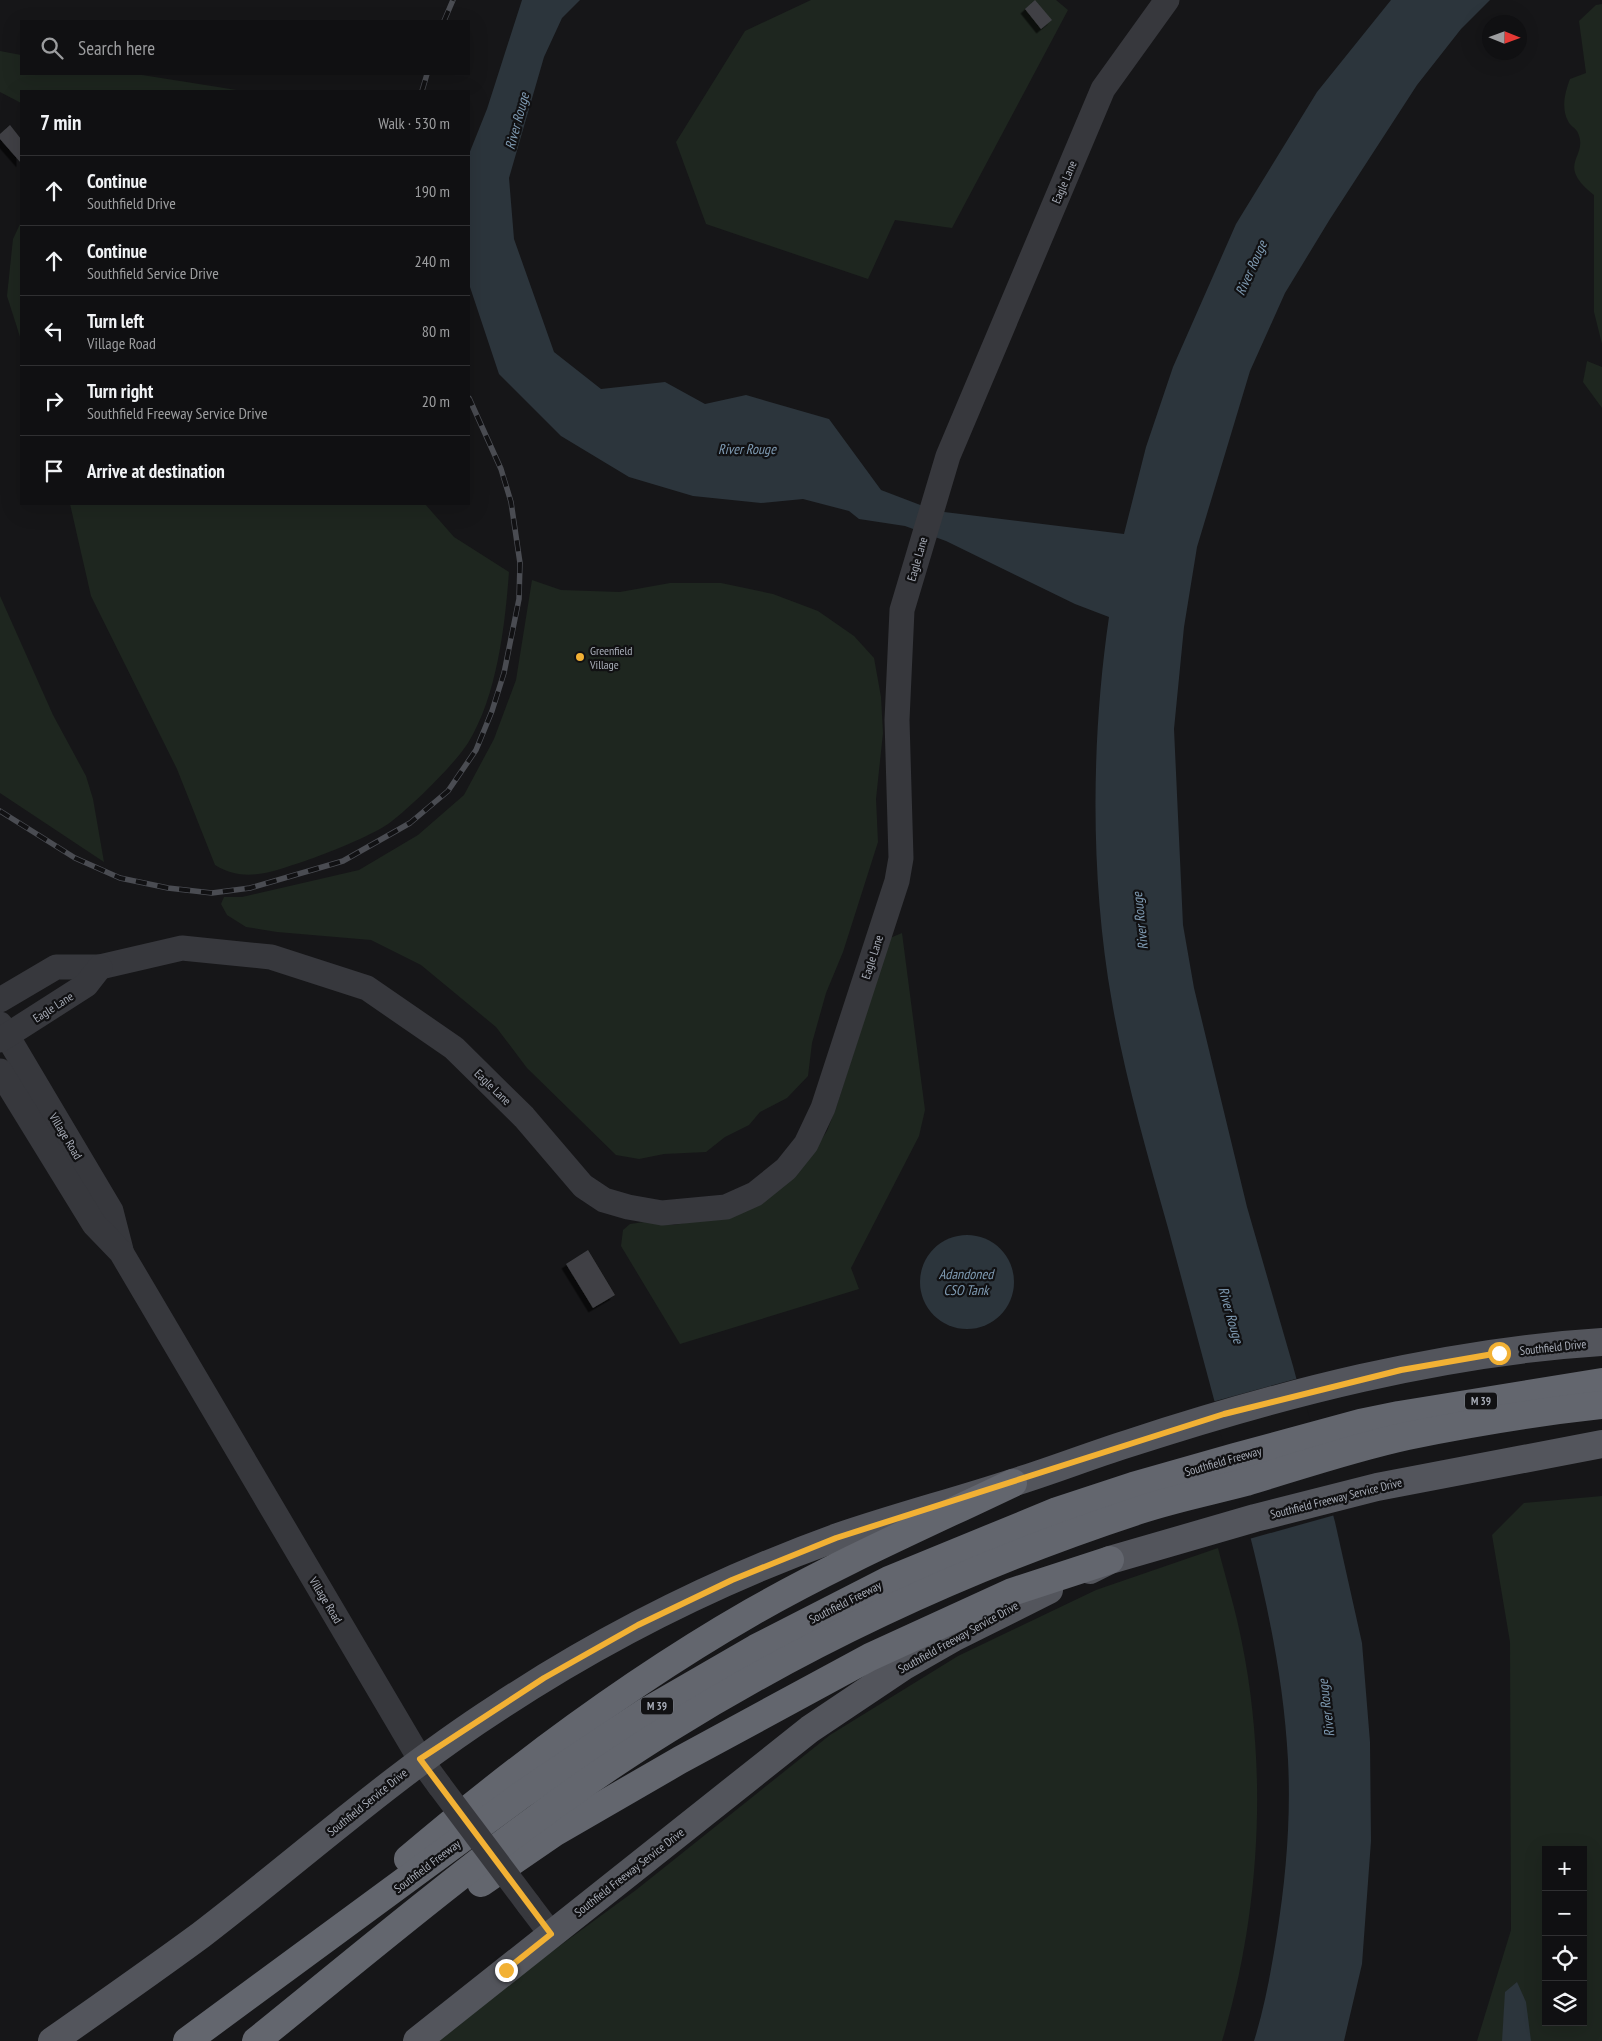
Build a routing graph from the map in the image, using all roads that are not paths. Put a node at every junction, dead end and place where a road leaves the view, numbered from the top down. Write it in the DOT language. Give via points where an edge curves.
graph roads {
  1 [pos="1167,0"];
  2 [pos="100,967"];
  3 [pos="0,1000"];
  4 [pos="2,1033"];
  5 [pos="0,1070"];
  6 [pos="121,1252"];
  7 [pos="1602,1342"];
  8 [pos="1602,1382"];
  9 [pos="1602,1405"];
  10 [pos="1363,1435"];
  11 [pos="1602,1444"];
  12 [pos="1012,1483"];
  13 [pos="1138,1498"];
  14 [pos="1110,1560"];
  15 [pos="420,1759"];
  16 [pos="551,1934"];
  17 [pos="229,2010"];
  18 [pos="52,2041"];
  19 [pos="187,2041"];
  20 [pos="256,2041"];
  21 [pos="417,2041"];
  1 -- 2 [label="street, Eagle Lane" via="1103,89 948,456 902,610 897,720 902,848 897,881 824,1108 806,1144 786,1169 747,1197 726,1207 662,1213 604,1200 583,1186 524,1117 454,1048 367,988 271,957 182,948"];
  2 -- 3 [label="street, Eagle Lane" via="56,967"];
  2 -- 4 [label="street, Eagle Lane" via="86,985"];
  4 -- 6 [label="street, Village Road" via="110,1211"];
  5 -- 6 [label="street, Village Road" via="94,1224"];
  6 -- 15 [label="street, Village Road"];
  7 -- 12 [label="main road, Southfield Drive" via="1454,1360 1348,1382 1224,1414"];
  8 -- 10 [label="highway, Southfield Freeway / M 39"];
  9 -- 10 [label="highway, Southfield Freeway / M 39" via="1434,1432"];
  10 -- 13 [label="highway, Southfield Freeway / M 39"];
  11 -- 14 [label="main road, Southfield Freeway Service Drive" via="1377,1486"];
  12 -- 15 [label="main road, Southfield Service Drive" via="902,1515 732,1580 638,1625 583,1656"];
  12 -- 17 [label="highway" via="797,1588 671,1661 460,1815"];
  13 -- 17 [label="highway, Southfield Freeway / M 39" via="1057,1511 889,1580 697,1681 528,1791"];
  13 -- 20 [label="highway, Southfield Freeway / M 39" via="904,1603 752,1680 668,1729 558,1803 473,1866"];
  14 -- 16 [label="main road, Southfield Freeway Service Drive" via="953,1638 856,1697 810,1729"];
  14 -- 20 [label="highway" via="1012,1592 954,1617 813,1686 680,1760 501,1868"];
  15 -- 16 [label="street, Village Road, bridge"];
  15 -- 18 [label="main road, Southfield Service Drive" via="201,1934"];
  16 -- 21 [label="main road, Southfield Freeway Service Drive"];
  17 -- 19 [label="highway, Southfield Freeway / M 39"];
}
